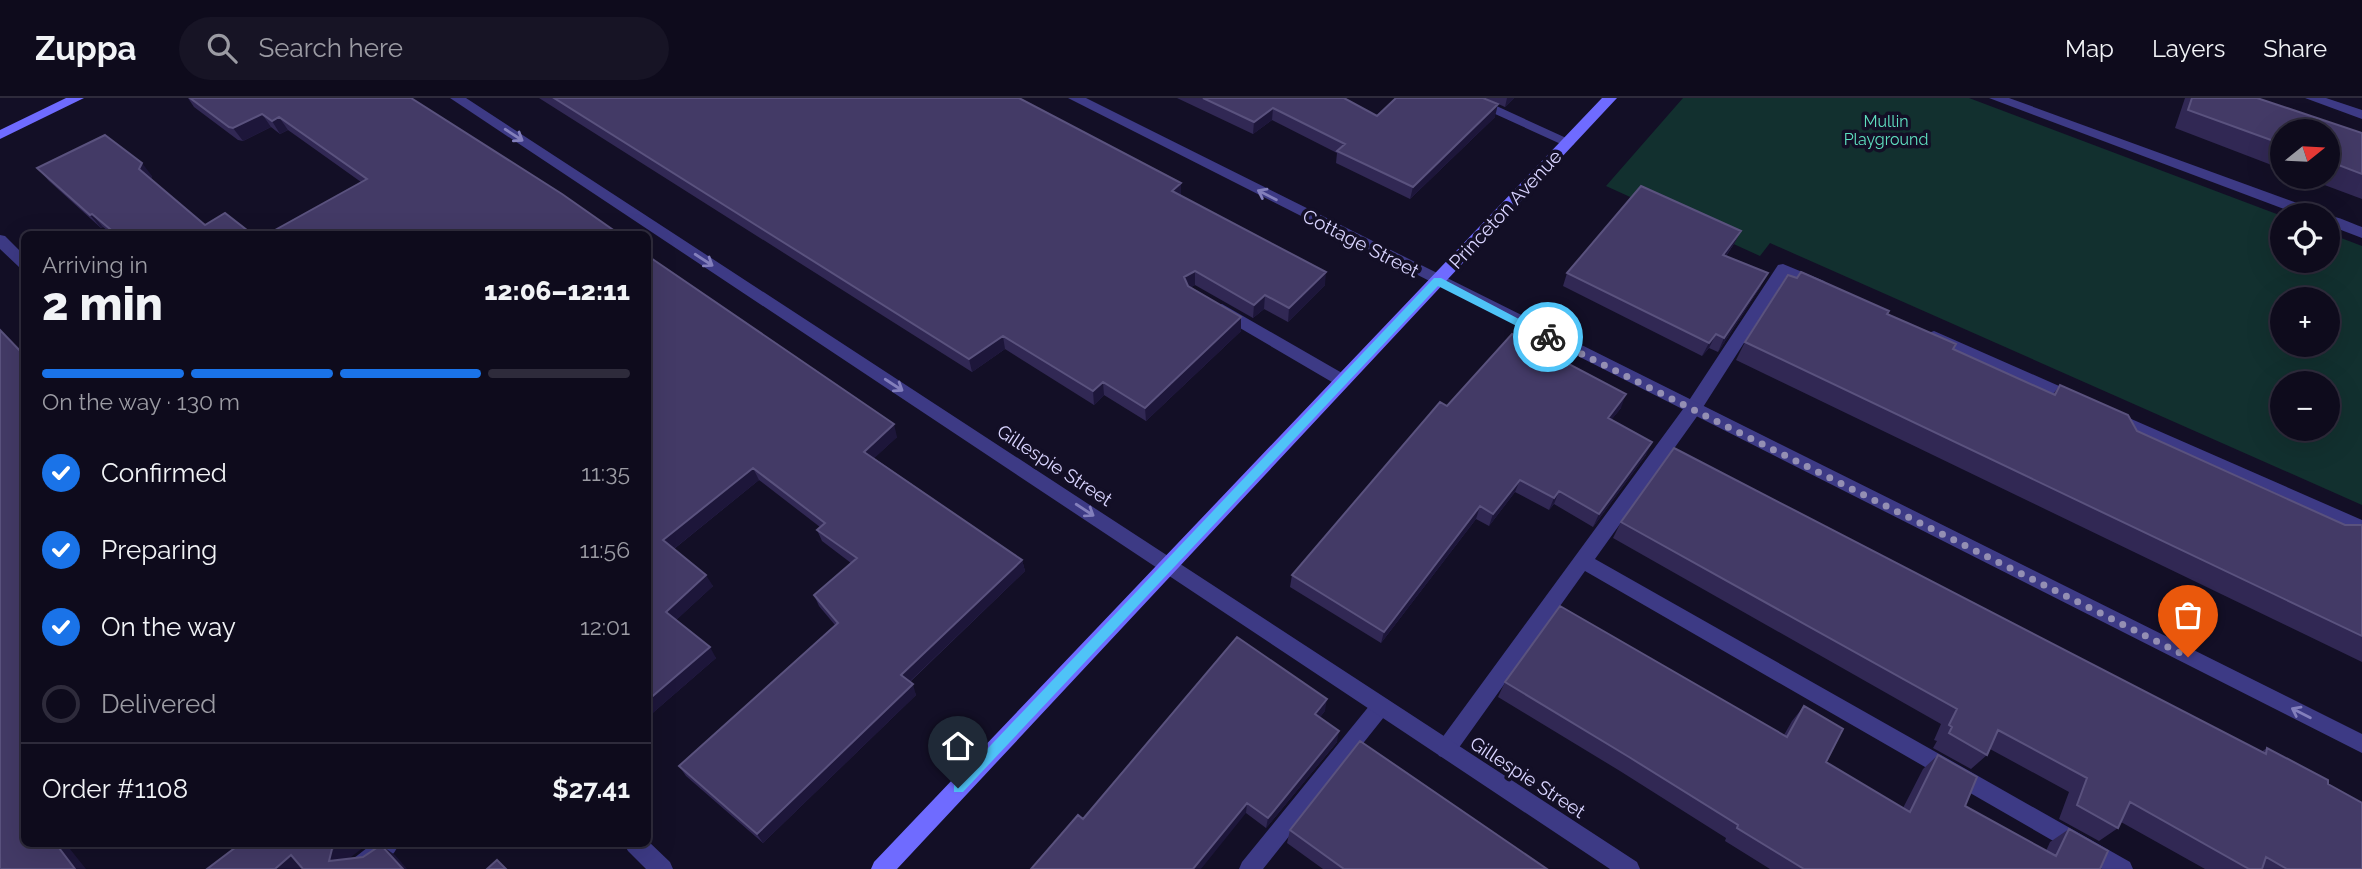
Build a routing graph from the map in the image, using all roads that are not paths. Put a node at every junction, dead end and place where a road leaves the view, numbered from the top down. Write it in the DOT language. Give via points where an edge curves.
graph roads {
  1 [pos="77,98"];
  2 [pos="457,98"];
  3 [pos="1075,98"];
  4 [pos="1467,98"];
  5 [pos="1610,98"];
  6 [pos="1996,98"];
  7 [pos="2312,98"];
  8 [pos="2362,115"];
  9 [pos="0,135"];
  10 [pos="1568,142"];
  11 [pos="2281,203"];
  12 [pos="2340,225"];
  13 [pos="2362,233"];
  14 [pos="0,240"];
  15 [pos="21,260"];
  16 [pos="1437,281"];
  17 [pos="1833,292"];
  18 [pos="1206,300"];
  19 [pos="1922,331"];
  20 [pos="1343,381"];
  21 [pos="1692,410"];
  22 [pos="2362,528"];
  23 [pos="1583,561"];
  24 [pos="1168,565"];
  25 [pos="1381,706"];
  26 [pos="2362,744"];
  27 [pos="1446,749"];
  28 [pos="384,847"];
  29 [pos="638,847"];
  30 [pos="357,869"];
  31 [pos="662,869"];
  32 [pos="882,869"];
  33 [pos="1250,869"];
  34 [pos="1629,869"];
  35 [pos="2122,869"];
  1 -- 9 [label="street"];
  2 -- 24 [label="street, Gillespie Street, one-way"];
  16 -- 3 [label="street, Cottage Street, one-way"];
  4 -- 10 [label="street"];
  5 -- 10 [label="street, Princeton Avenue"];
  6 -- 11 [label="street"];
  7 -- 8 [label="street"];
  10 -- 16 [label="street, Princeton Avenue"];
  12 -- 13 [label="street"];
  14 -- 15 [label="street"];
  16 -- 20 [label="street, Princeton Avenue"];
  16 -- 21 [label="street, Cottage Street"];
  17 -- 21 [label="street" via="1783,269"];
  18 -- 20 [label="street"];
  19 -- 22 [label="street"];
  20 -- 24 [label="street, Princeton Avenue"];
  21 -- 23 [label="street"];
  26 -- 21 [label="street, Cottage Street, one-way"];
  23 -- 27 [label="street"];
  23 -- 35 [label="street"];
  24 -- 25 [label="street, Gillespie Street"];
  24 -- 32 [label="street, Princeton Avenue"];
  25 -- 27 [label="street, Gillespie Street"];
  25 -- 33 [label="street"];
  27 -- 34 [label="street, Gillespie Street"];
  28 -- 30 [label="street"];
  29 -- 31 [label="street"];
}
